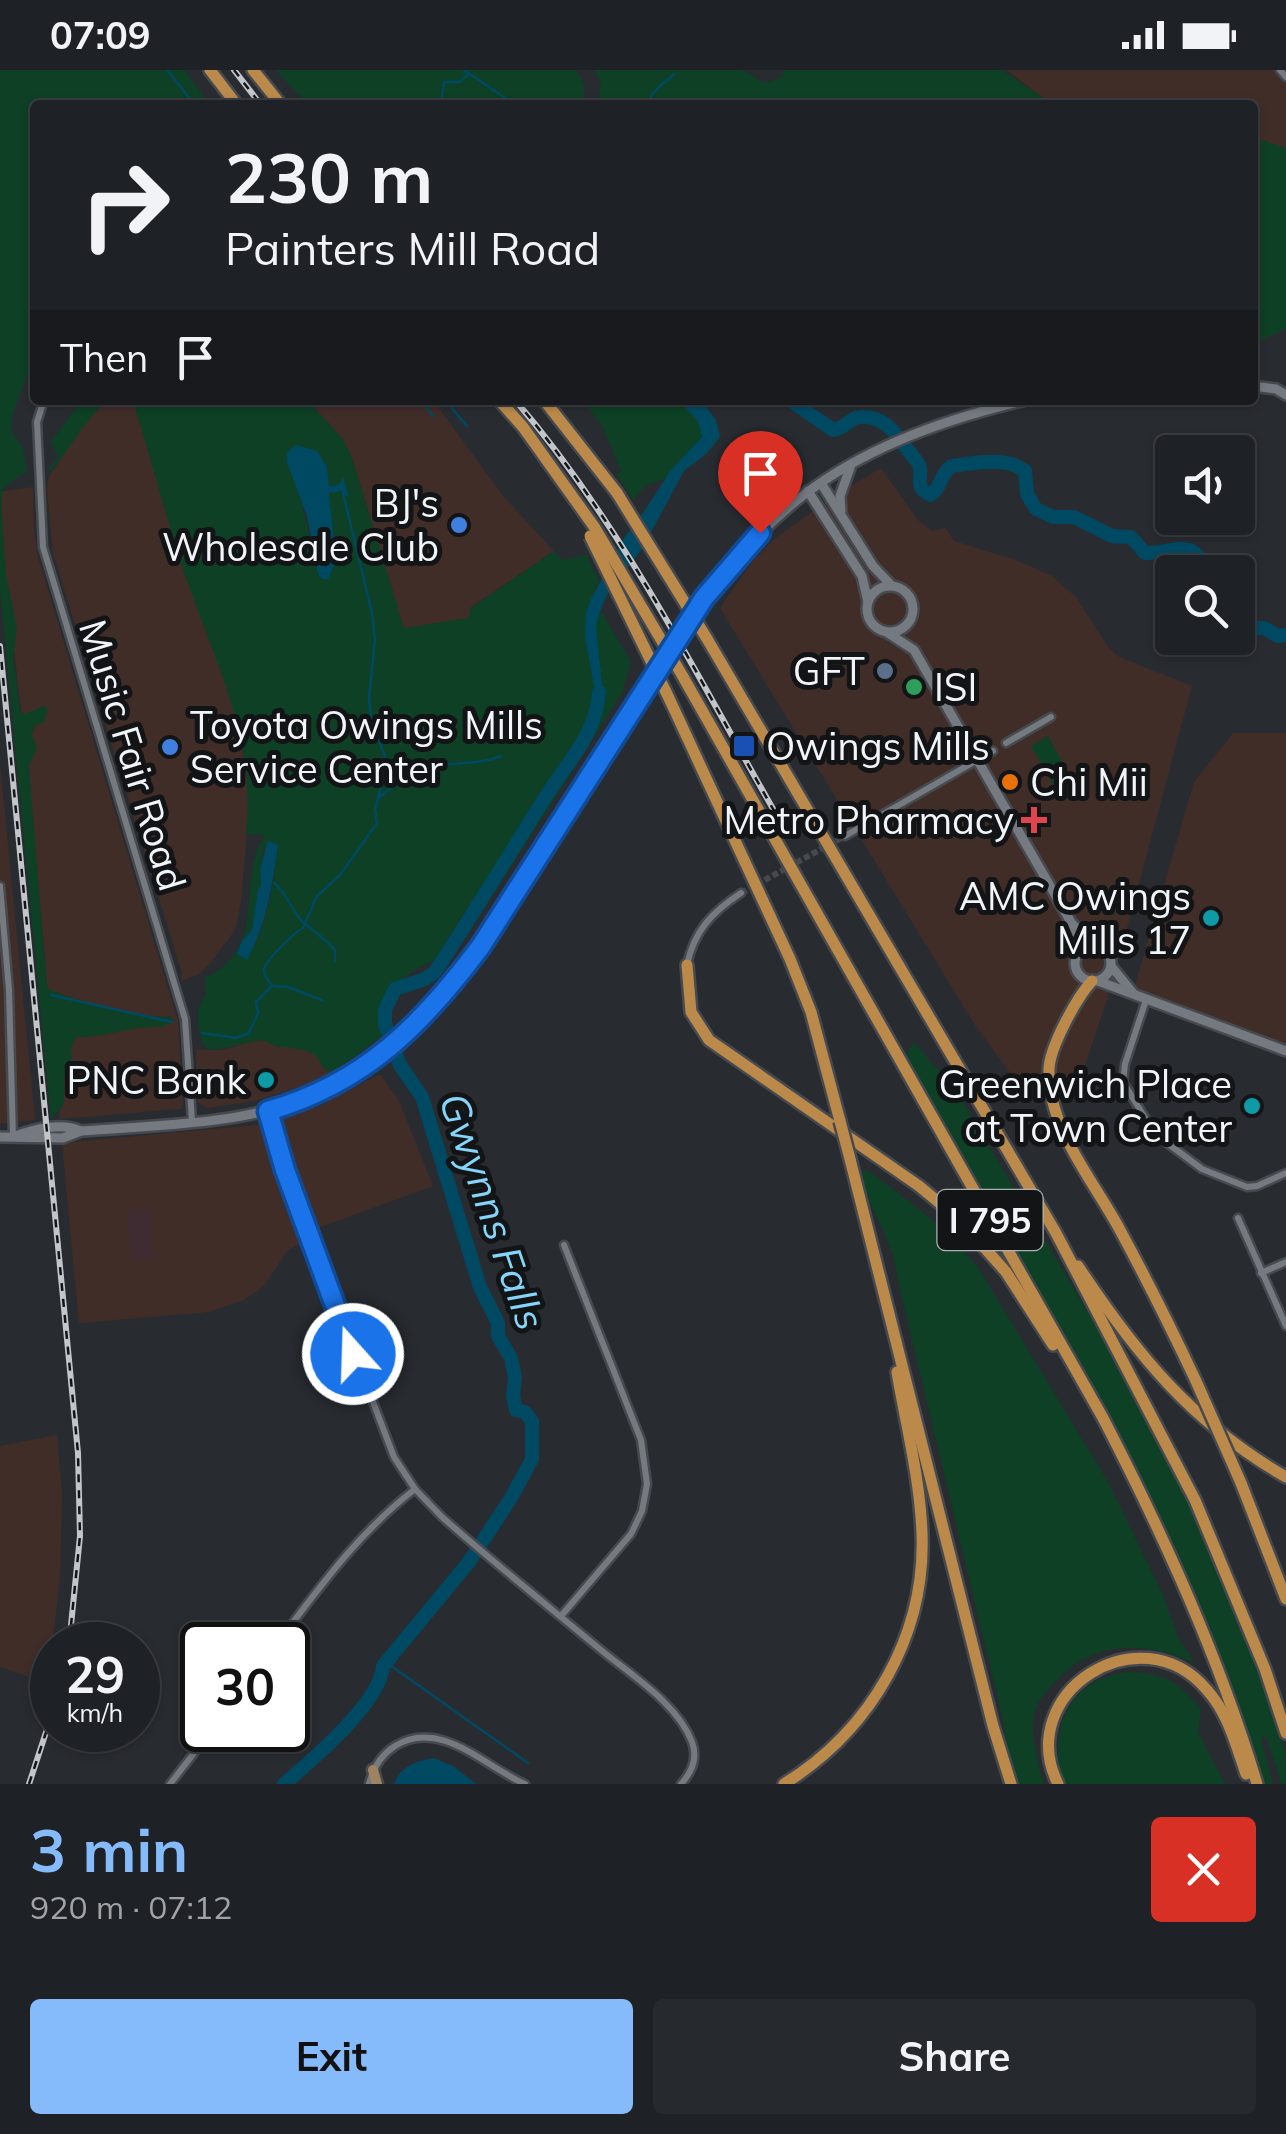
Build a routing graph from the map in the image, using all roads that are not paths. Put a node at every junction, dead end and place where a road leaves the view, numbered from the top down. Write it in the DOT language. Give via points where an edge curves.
graph roads {
  1 [pos="210,70"];
  2 [pos="253,70"];
  3 [pos="1280,70"];
  4 [pos="1286,77"];
  5 [pos="233,100"];
  6 [pos="277,100"];
  7 [pos="1258,387"];
  8 [pos="1283,389"];
  9 [pos="42,405"];
  10 [pos="503,405"];
  11 [pos="548,405"];
  12 [pos="1009,405"];
  13 [pos="850,466"];
  14 [pos="821,483"];
  15 [pos="808,492"];
  16 [pos="841,514"];
  17 [pos="592,532"];
  18 [pos="892,586"];
  19 [pos="868,602"];
  20 [pos="912,619"];
  21 [pos="888,633"];
  22 [pos="914,650"];
  23 [pos="1051,717"];
  24 [pos="1006,743"];
  25 [pos="993,751"];
  26 [pos="978,759"];
  27 [pos="845,836"];
  28 [pos="0,886"];
  29 [pos="741,893"];
  30 [pos="1072,924"];
  31 [pos="1096,945"];
  32 [pos="1078,954"];
  33 [pos="1111,965"];
  34 [pos="687,966"];
  35 [pos="1095,981"];
  36 [pos="1135,995"];
  37 [pos="1146,1000"];
  38 [pos="1286,1051"];
  39 [pos="268,1111"];
  40 [pos="192,1121"];
  41 [pos="13,1137"];
  42 [pos="0,1138"];
  43 [pos="1286,1174"];
  44 [pos="1238,1218"];
  45 [pos="1056,1233"];
  46 [pos="564,1245"];
  47 [pos="1286,1262"];
  48 [pos="1262,1273"];
  49 [pos="884,1294"];
  50 [pos="1286,1326"];
  51 [pos="1103,1418"];
  52 [pos="1219,1432"];
  53 [pos="1286,1477"];
  54 [pos="415,1489"];
  55 [pos="1286,1599"];
  56 [pos="561,1616"];
  57 [pos="294,1622"];
  58 [pos="1286,1733"];
  59 [pos="195,1752"];
  60 [pos="374,1770"];
  61 [pos="170,1784"];
  62 [pos="373,1784"];
  63 [pos="525,1784"];
  64 [pos="682,1784"];
  65 [pos="784,1784"];
  66 [pos="1012,1784"];
  67 [pos="1058,1784"];
  68 [pos="1248,1784"];
  69 [pos="1256,1784"];
  1 -- 5 [label="highway"];
  2 -- 6 [label="highway"];
  3 -- 4 [label="street"];
  7 -- 8 [label="main road"];
  9 -- 40 [label="street, Music Fair Road" via="37,422 43,547 185,1019"];
  10 -- 17 [label="highway, I 795"];
  11 -- 45 [label="highway, I 795, bridge" via="616,494 706,636"];
  12 -- 13 [label="main road"];
  13 -- 14 [label="main road"];
  13 -- 16 [label="main road"];
  14 -- 15 [label="main road"];
  14 -- 16 [label="main road"];
  15 -- 19 [label="main road" via="862,576"];
  15 -- 39 [label="main road" via="752,541 704,598 481,946 439,1000 380,1056 337,1085"];
  16 -- 18 [label="main road"];
  17 -- 49 [label="highway, bridge" via="811,1012"];
  17 -- 51 [label="highway, I 795, bridge" via="682,675"];
  18 -- 19 [label="main road"];
  18 -- 20 [label="main road" via="912,600"];
  19 -- 21 [label="main road" via="869,619"];
  20 -- 21 [label="main road"];
  20 -- 22 [label="main road"];
  21 -- 22 [label="main road"];
  22 -- 26 [label="main road"];
  23 -- 24 [label="street"];
  25 -- 26 [label="street"];
  26 -- 27 [label="street"];
  26 -- 30 [label="main road"];
  28 -- 41 [label="street"];
  29 -- 34 [label="street" via="700,929"];
  30 -- 31 [label="main road"];
  30 -- 32 [label="main road"];
  31 -- 32 [label="main road"];
  31 -- 33 [label="main road" via="1107,950"];
  32 -- 35 [label="main road" via="1078,974"];
  33 -- 35 [label="main road"];
  33 -- 36 [label="main road"];
  34 -- 51 [label="highway" via="692,1012 709,1040 959,1218 1006,1272"];
  35 -- 36 [label="main road"];
  35 -- 52 [label="highway, bridge" via="1083,990 1054,1045 1048,1068 1053,1100"];
  36 -- 37 [label="main road"];
  37 -- 38 [label="main road"];
  37 -- 43 [label="street" via="1124,1082 1155,1134 1202,1169 1247,1186"];
  39 -- 40 [label="main road"];
  39 -- 54 [label="street" via="378,1420"];
  40 -- 41 [label="main road" via="63,1138"];
  41 -- 42 [label="main road"];
  44 -- 48 [label="street"];
  45 -- 52 [label="highway" via="1146,1362"];
  45 -- 58 [label="highway, I 795" via="1194,1500"];
  46 -- 56 [label="street" via="641,1440 646,1484 631,1534"];
  47 -- 48 [label="street"];
  48 -- 50 [label="street"];
  49 -- 65 [label="highway" via="920,1512 918,1592 900,1652 876,1697 837,1744"];
  49 -- 66 [label="highway"];
  51 -- 69 [label="highway, I 795" via="1186,1593"];
  52 -- 53 [label="highway"];
  52 -- 55 [label="highway, bridge"];
  54 -- 56 [label="street"];
  54 -- 57 [label="street" via="361,1536"];
  56 -- 64 [label="street" via="684,1728 694,1752"];
  59 -- 61 [label="street"];
  60 -- 62 [label="main road"];
  60 -- 63 [label="street" via="396,1746 430,1737"];
  67 -- 68 [label="highway" via="1050,1742 1066,1694 1094,1669 1134,1657 1165,1660 1206,1688 1230,1729"];
}
